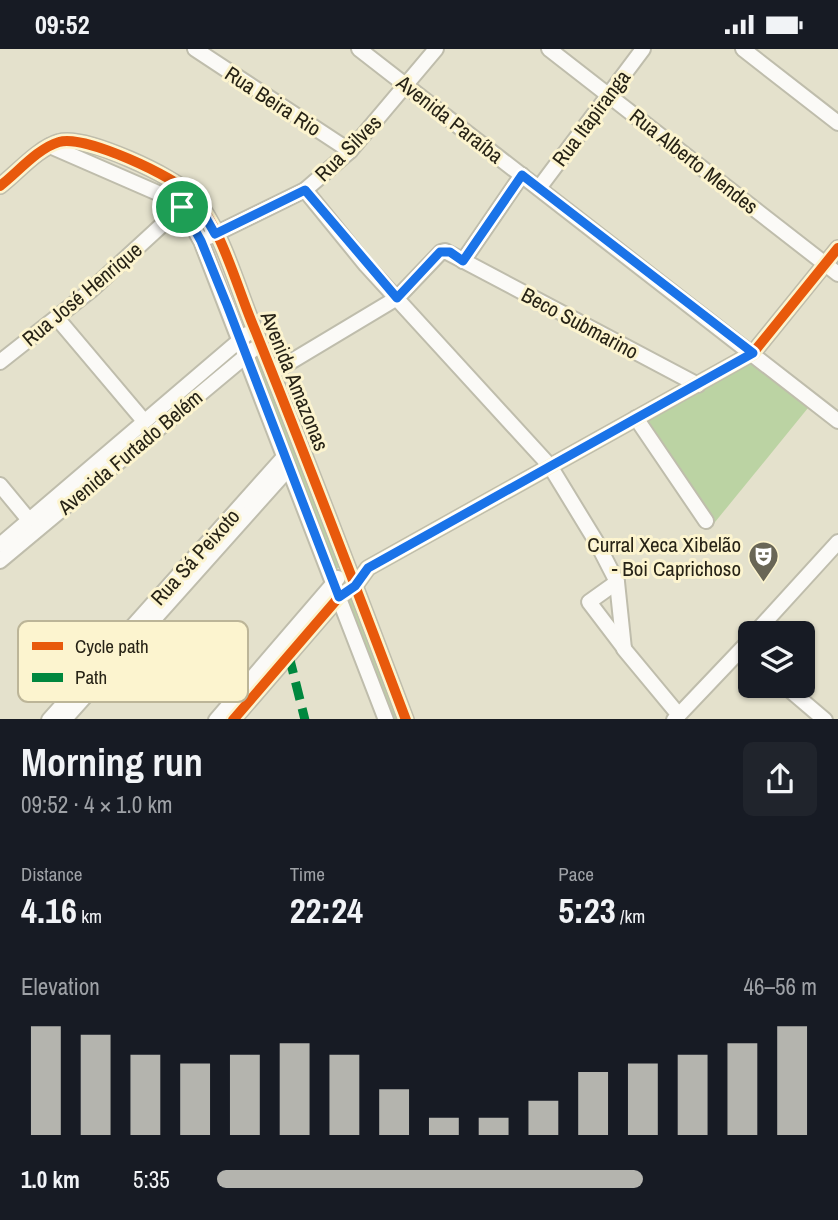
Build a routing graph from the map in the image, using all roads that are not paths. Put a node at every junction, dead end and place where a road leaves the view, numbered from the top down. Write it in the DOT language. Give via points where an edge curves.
graph roads {
  1 [pos="359,49"];
  2 [pos="436,49"];
  3 [pos="549,49"];
  4 [pos="643,49"];
  5 [pos="743,49"];
  6 [pos="196,50"];
  7 [pos="407,86"];
  8 [pos="608,94"];
  9 [pos="838,123"];
  10 [pos="55,144"];
  11 [pos="350,151"];
  12 [pos="522,175"];
  13 [pos="0,186"];
  14 [pos="539,188"];
  15 [pos="305,190"];
  16 [pos="193,195"];
  17 [pos="182,207"];
  18 [pos="215,234"];
  19 [pos="201,241"];
  20 [pos="838,248"];
  21 [pos="463,261"];
  22 [pos="826,264"];
  23 [pos="838,274"];
  24 [pos="397,298"];
  25 [pos="57,317"];
  26 [pos="254,329"];
  27 [pos="241,339"];
  28 [pos="260,344"];
  29 [pos="753,353"];
  30 [pos="247,354"];
  31 [pos="0,362"];
  32 [pos="272,373"];
  33 [pos="698,385"];
  34 [pos="636,418"];
  35 [pos="144,421"];
  36 [pos="838,421"];
  37 [pos="287,463"];
  38 [pos="550,467"];
  39 [pos="0,485"];
  40 [pos="52,510"];
  41 [pos="29,520"];
  42 [pos="706,521"];
  43 [pos="0,545"];
  44 [pos="835,551"];
  45 [pos="0,561"];
  46 [pos="368,568"];
  47 [pos="349,569"];
  48 [pos="617,582"];
  49 [pos="355,586"];
  50 [pos="336,590"];
  51 [pos="140,621"];
  52 [pos="149,621"];
  53 [pos="767,621"];
  54 [pos="624,649"];
  55 [pos="738,658"];
  56 [pos="248,685"];
  57 [pos="800,698"];
  58 [pos="248,700"];
  59 [pos="65,702"];
  60 [pos="79,702"];
  61 [pos="232,702"];
  62 [pos="247,702"];
  63 [pos="676,717"];
  64 [pos="49,719"];
  65 [pos="64,719"];
  66 [pos="216,719"];
  67 [pos="233,719"];
  68 [pos="386,719"];
  69 [pos="407,719"];
  70 [pos="825,719"];
  1 -- 7 [label="street, Avenida Paraíba"];
  2 -- 7 [label="street, Rua Silves"];
  3 -- 8 [label="street, Rua Alberto Mendes"];
  4 -- 8 [label="street, Rua Itapiranga"];
  5 -- 9 [label="street"];
  6 -- 11 [label="street, Rua Beira Rio"];
  7 -- 11 [label="street, Rua Silves"];
  7 -- 12 [label="street, Avenida Paraíba"];
  8 -- 14 [label="street, Rua Itapiranga"];
  8 -- 22 [label="street, Rua Alberto Mendes"];
  10 -- 13 [label="street"];
  10 -- 16 [label="street, Avenida Amazonas" via="77,141 149,169"];
  10 -- 17 [label="street"];
  11 -- 15 [label="street, Rua Silves"];
  12 -- 14 [label="street, Avenida Paraíba"];
  12 -- 21 [label="street"];
  14 -- 29 [label="street, Avenida Paraíba"];
  15 -- 18 [label="street, Rua Silves"];
  15 -- 24 [label="street"];
  16 -- 17 [label="street, Rua José Henrique"];
  16 -- 18 [label="street, Avenida Amazonas"];
  17 -- 19 [label="street, Avenida Amazonas"];
  17 -- 25 [label="street, Rua José Henrique"];
  18 -- 19 [label="street, Rua Silves"];
  18 -- 26 [label="street, Avenida Amazonas"];
  19 -- 27 [label="street, Avenida Amazonas"];
  20 -- 22 [label="street"];
  21 -- 24 [label="street" via="450,252 440,252"];
  21 -- 33 [label="street, Beco Submarino"];
  22 -- 23 [label="street, Rua Alberto Mendes"];
  22 -- 29 [label="street"];
  24 -- 32 [label="street"];
  24 -- 38 [label="street"];
  25 -- 31 [label="street, Rua José Henrique"];
  25 -- 35 [label="street"];
  26 -- 27 [label="street, Avenida Furtado Belém"];
  26 -- 28 [label="street, Avenida Amazonas"];
  27 -- 30 [label="street, Avenida Amazonas"];
  27 -- 35 [label="street, Avenida Furtado Belém"];
  28 -- 30 [label="street, Avenida Furtado Belém"];
  28 -- 32 [label="street, Avenida Amazonas"];
  29 -- 33 [label="street"];
  29 -- 36 [label="street, Avenida Paraíba"];
  30 -- 37 [label="street, Avenida Amazonas"];
  30 -- 40 [label="street, Avenida Furtado Belém"];
  32 -- 47 [label="street, Avenida Amazonas"];
  33 -- 34 [label="street"];
  34 -- 38 [label="street"];
  34 -- 42 [label="street"];
  35 -- 40 [label="street, Avenida Furtado Belém"];
  37 -- 50 [label="street, Avenida Amazonas"];
  37 -- 51 [label="street, Rua Sá Peixoto"];
  37 -- 52 [label="street, Rua Sá Peixoto"];
  38 -- 46 [label="street"];
  38 -- 48 [label="street"];
  39 -- 41 [label="street"];
  40 -- 41 [label="street, Avenida Furtado Belém"];
  40 -- 45 [label="street, Avenida Furtado Belém"];
  41 -- 43 [label="street, Avenida Furtado Belém"];
  44 -- 53 [label="street"];
  46 -- 47 [label="street"];
  46 -- 49 [label="street"];
  47 -- 49 [label="street, Avenida Amazonas"];
  47 -- 50 [label="street"];
  48 -- 54 [label="street"];
  48 -- 54 [label="street" via="589,602"];
  49 -- 50 [label="street"];
  49 -- 69 [label="street, Avenida Amazonas"];
  50 -- 56 [label="street"];
  50 -- 58 [label="street"];
  50 -- 68 [label="street, Avenida Amazonas"];
  54 -- 63 [label="street"];
  55 -- 63 [label="street"];
  57 -- 70 [label="street"];
  59 -- 64 [label="street, Rua Sá Peixoto"];
  60 -- 65 [label="street, Rua Sá Peixoto"];
  61 -- 66 [label="street"];
  62 -- 67 [label="street"];
}
